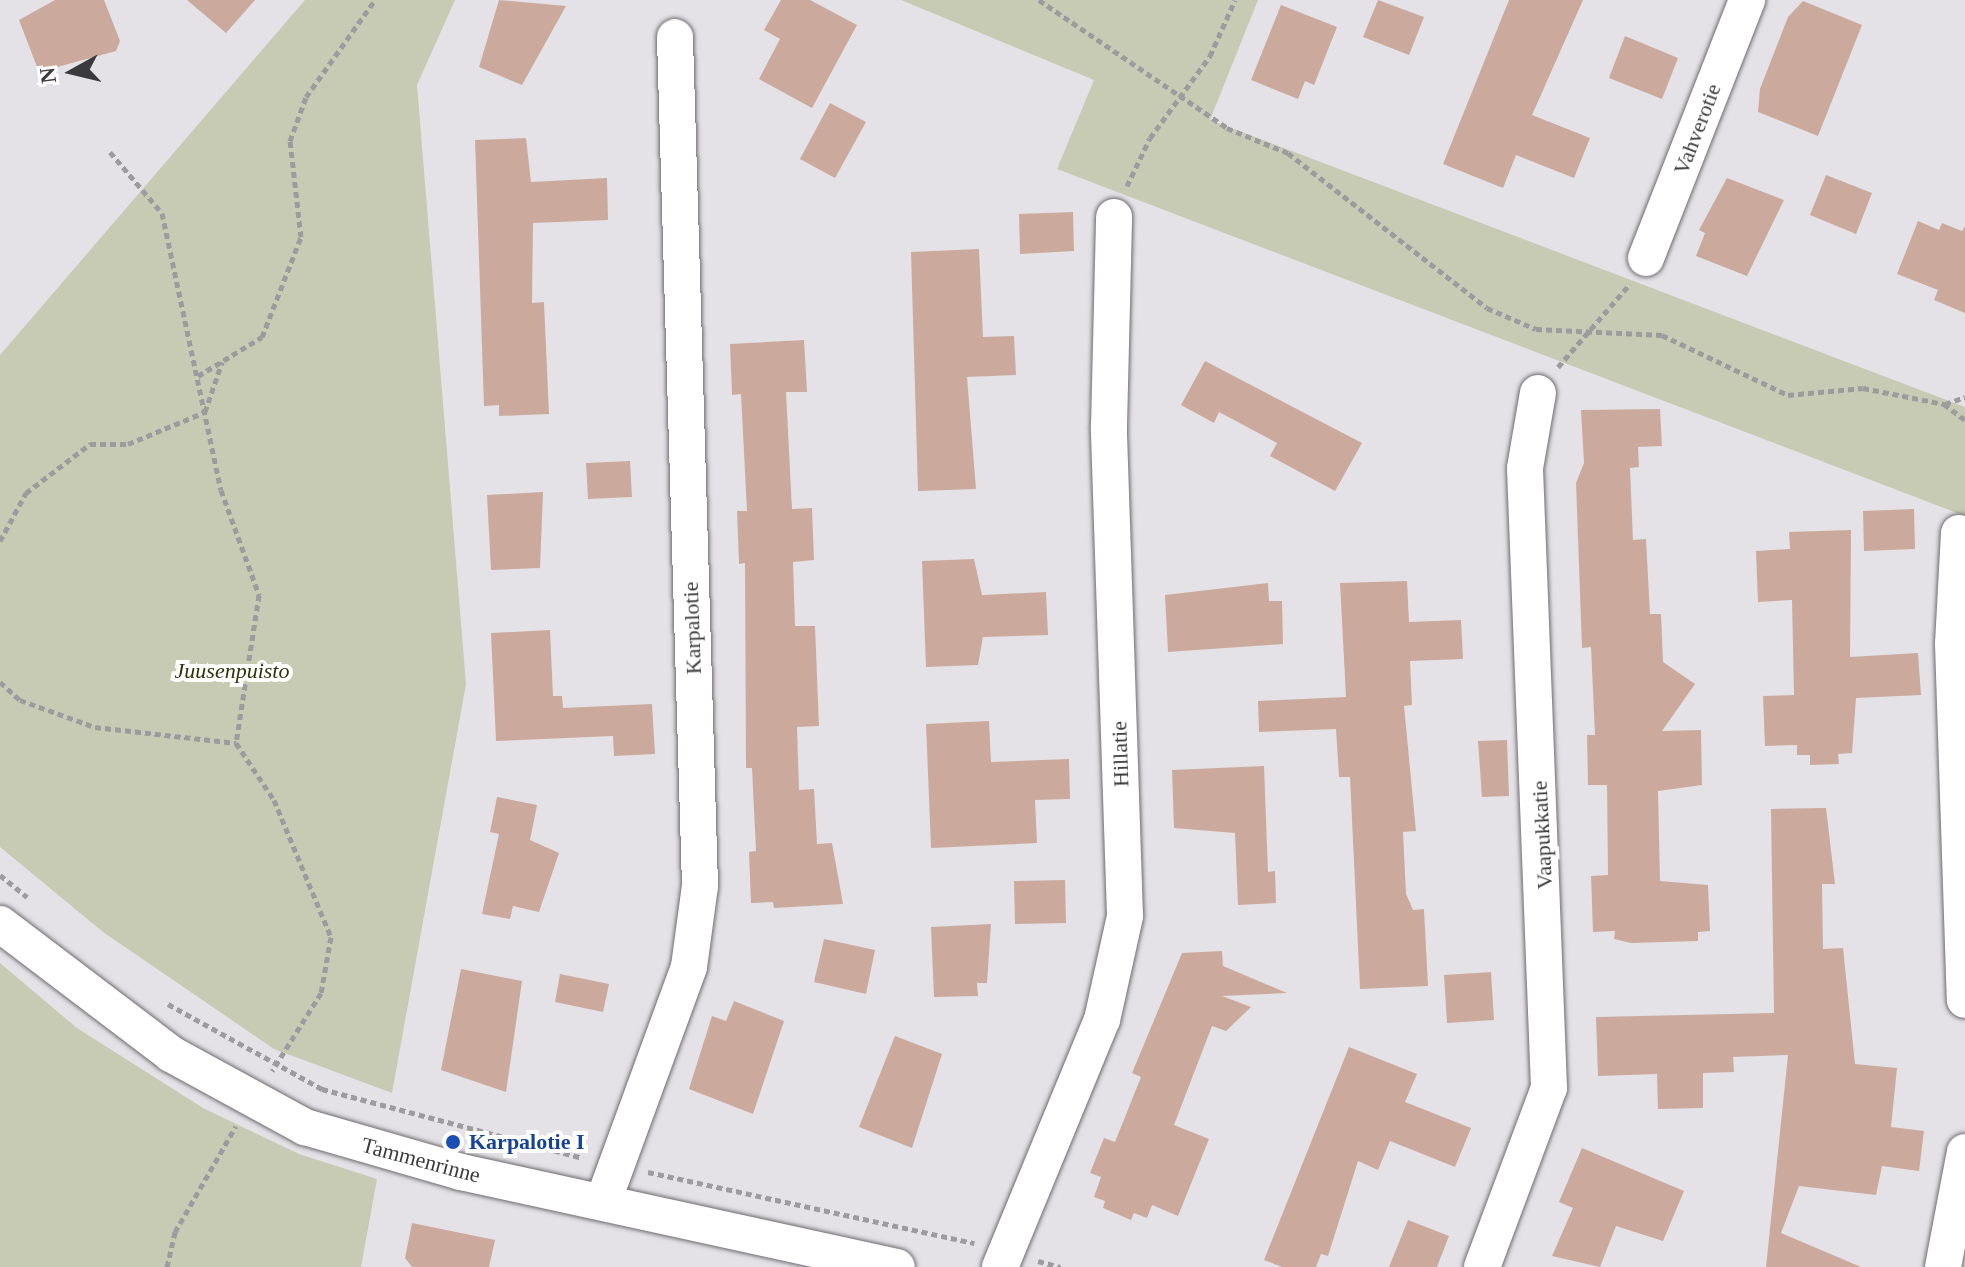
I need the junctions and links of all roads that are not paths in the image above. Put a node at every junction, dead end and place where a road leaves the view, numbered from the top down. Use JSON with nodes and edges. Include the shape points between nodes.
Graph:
{"nodes":[{"id":1,"x":1747,"y":0,"type":"edge"},
{"id":2,"x":675,"y":37,"type":"dead end"},
{"id":3,"x":1114,"y":217,"type":"road end"},
{"id":4,"x":1646,"y":258,"type":"road end"},
{"id":5,"x":1538,"y":393,"type":"road end"},
{"id":6,"x":1959,"y":533,"type":"dead end"},
{"id":7,"x":0,"y":924,"type":"edge"},
{"id":8,"x":1965,"y":1000,"type":"edge"},
{"id":9,"x":1965,"y":1152,"type":"edge"},
{"id":10,"x":603,"y":1202,"type":"junction"},
{"id":11,"x":1003,"y":1259,"type":"edge"},
{"id":12,"x":897,"y":1267,"type":"edge"},
{"id":13,"x":1482,"y":1267,"type":"edge"},
{"id":14,"x":1943,"y":1267,"type":"edge"}],
"edges":[{"from":1,"to":4,"type":"street","name":"Vahverotie"},
{"from":2,"to":10,"type":"street","name":"Karpalotie","via":[[700,886],[689,967],[612,1165]]},
{"from":3,"to":11,"type":"street","name":"Hillatie","via":[[1109,426],[1125,916],[1102,1020]]},
{"from":5,"to":13,"type":"street","name":"Vaapukkatie","via":[[1525,468],[1549,1088]]},
{"from":6,"to":8,"type":"street","via":[[1953,644]]},
{"from":7,"to":10,"type":"street","name":"Tammenrinne","via":[[100,1004],[249,1102],[372,1149]]},
{"from":9,"to":14,"type":"street"},
{"from":10,"to":12,"type":"street","name":"Tammenrinne"}]}
